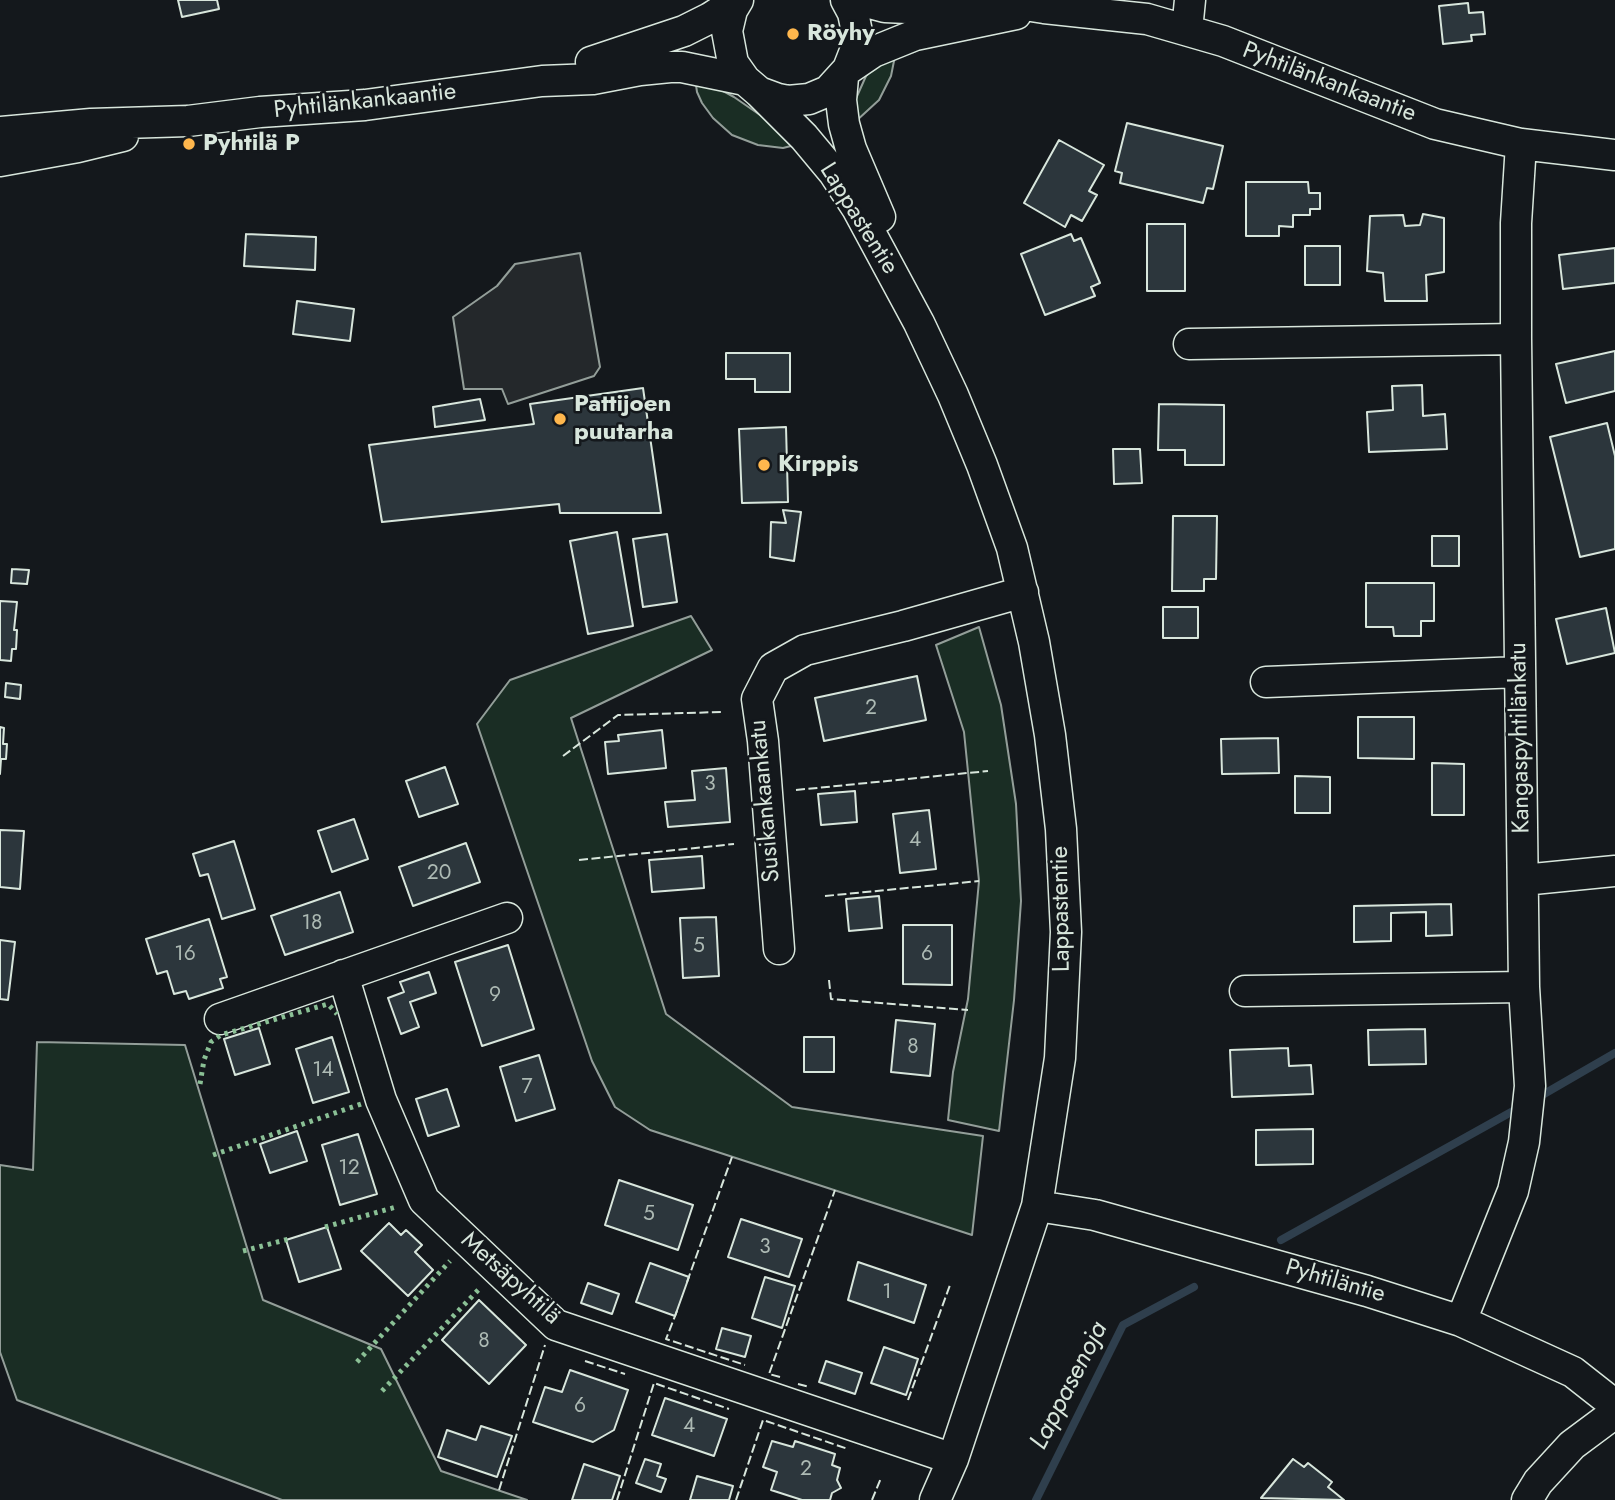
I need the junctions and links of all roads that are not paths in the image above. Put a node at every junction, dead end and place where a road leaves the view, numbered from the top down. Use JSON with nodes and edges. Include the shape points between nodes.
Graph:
{"nodes":[{"id":1,"x":738,"y":0,"type":"edge"},
{"id":2,"x":846,"y":0,"type":"edge"},
{"id":3,"x":859,"y":0,"type":"edge"},
{"id":4,"x":1191,"y":0,"type":"edge"},
{"id":5,"x":1044,"y":8,"type":"junction"},
{"id":6,"x":1149,"y":10,"type":"edge"},
{"id":7,"x":1187,"y":30,"type":"junction"},
{"id":8,"x":845,"y":73,"type":"junction"},
{"id":9,"x":542,"y":82,"type":"junction"},
{"id":10,"x":752,"y":86,"type":"junction"},
{"id":11,"x":188,"y":121,"type":"junction"},
{"id":12,"x":0,"y":132,"type":"edge"},
{"id":13,"x":1521,"y":144,"type":"junction"},
{"id":14,"x":1615,"y":155,"type":"edge"},
{"id":15,"x":0,"y":161,"type":"edge"},
{"id":16,"x":919,"y":323,"type":"junction"},
{"id":17,"x":1517,"y":339,"type":"junction"},
{"id":18,"x":1189,"y":344,"type":"dead end"},
{"id":19,"x":1023,"y":592,"type":"junction"},
{"id":20,"x":1520,"y":672,"type":"junction"},
{"id":21,"x":1266,"y":682,"type":"dead end"},
{"id":22,"x":1615,"y":872,"type":"edge"},
{"id":23,"x":1523,"y":880,"type":"junction"},
{"id":24,"x":507,"y":918,"type":"dead end"},
{"id":25,"x":779,"y":949,"type":"dead end"},
{"id":26,"x":343,"y":975,"type":"junction"},
{"id":27,"x":1524,"y":987,"type":"junction"},
{"id":28,"x":1245,"y":991,"type":"dead end"},
{"id":29,"x":219,"y":1019,"type":"dead end"},
{"id":30,"x":1037,"y":1206,"type":"junction"},
{"id":31,"x":1461,"y":1321,"type":"junction"},
{"id":32,"x":1615,"y":1405,"type":"edge"},
{"id":33,"x":1615,"y":1413,"type":"edge"},
{"id":34,"x":953,"y":1459,"type":"junction"},
{"id":35,"x":935,"y":1500,"type":"edge"},
{"id":36,"x":1527,"y":1500,"type":"edge"}],
"edges":[{"from":1,"to":9,"type":"street","name":"Pyhtilänkankaantie","via":[[684,31]]},
{"from":1,"to":10,"type":"street","via":[[729,20],[727,42],[733,62]]},
{"from":2,"to":8,"type":"street","name":"Lappastentie","via":[[857,32]]},
{"from":3,"to":5,"type":"street","name":"Pyhtilänkankaantie","via":[[907,8],[999,1]]},
{"from":4,"to":7,"type":"street"},
{"from":5,"to":6,"type":"street","name":"Pyhtilänkankaantie","via":[[1106,13]]},
{"from":5,"to":8,"type":"street","name":"Pyhtilänkankaantie","via":[[915,35],[873,52]]},
{"from":6,"to":7,"type":"street","name":"Pyhtilänkankaantie"},
{"from":7,"to":13,"type":"street","name":"Pyhtilänkankaantie","via":[[1435,124]]},
{"from":8,"to":10,"type":"street","name":"Pyhtilänkankaantie","via":[[828,90],[808,99],[778,99]]},
{"from":8,"to":16,"type":"street","name":"Lappastentie","via":[[841,100],[851,149]]},
{"from":9,"to":10,"type":"street","name":"Pyhtilänkankaantie","via":[[682,67]]},
{"from":9,"to":11,"type":"street","name":"Pyhtilänkankaantie"},
{"from":10,"to":16,"type":"street","name":"Lappastentie","via":[[804,136],[834,173]]},
{"from":11,"to":12,"type":"street","name":"Pyhtilänkankaantie"},
{"from":11,"to":15,"type":"street","name":"Pyhtilänkankaantie"},
{"from":13,"to":14,"type":"street","name":"Pyhtilänkankaantie"},
{"from":13,"to":17,"type":"street","name":"Kangaspyhtilänkatu"},
{"from":16,"to":19,"type":"street","name":"Lappastentie","via":[[982,465]]},
{"from":17,"to":18,"type":"street"},
{"from":17,"to":20,"type":"street","name":"Kangaspyhtilänkatu"},
{"from":19,"to":25,"type":"street","name":"Susikankaankatu","via":[[805,650],[773,668],[757,699]]},
{"from":19,"to":30,"type":"street","name":"Lappastentie","via":[[1050,736],[1066,932],[1059,1058]]},
{"from":20,"to":21,"type":"street"},
{"from":20,"to":23,"type":"street","name":"Kangaspyhtilänkatu"},
{"from":22,"to":23,"type":"street"},
{"from":23,"to":27,"type":"street","name":"Kangaspyhtilänkatu"},
{"from":24,"to":26,"type":"street"},
{"from":26,"to":29,"type":"street"},
{"from":26,"to":34,"type":"street","name":"Metsäpyhtilä","via":[[381,1100],[424,1200],[556,1325]]},
{"from":27,"to":28,"type":"street"},
{"from":27,"to":31,"type":"street","name":"Kangaspyhtilänkatu","via":[[1530,1086],[1524,1142],[1513,1191]]},
{"from":30,"to":31,"type":"street","name":"Pyhtiläntie","via":[[1095,1215]]},
{"from":30,"to":34,"type":"street","name":"Lappastentie"},
{"from":31,"to":32,"type":"street","name":"Pyhtiläntie","via":[[1573,1371]]},
{"from":33,"to":36,"type":"street","via":[[1572,1445]]},
{"from":34,"to":35,"type":"street","name":"Lappastentie"}]}
